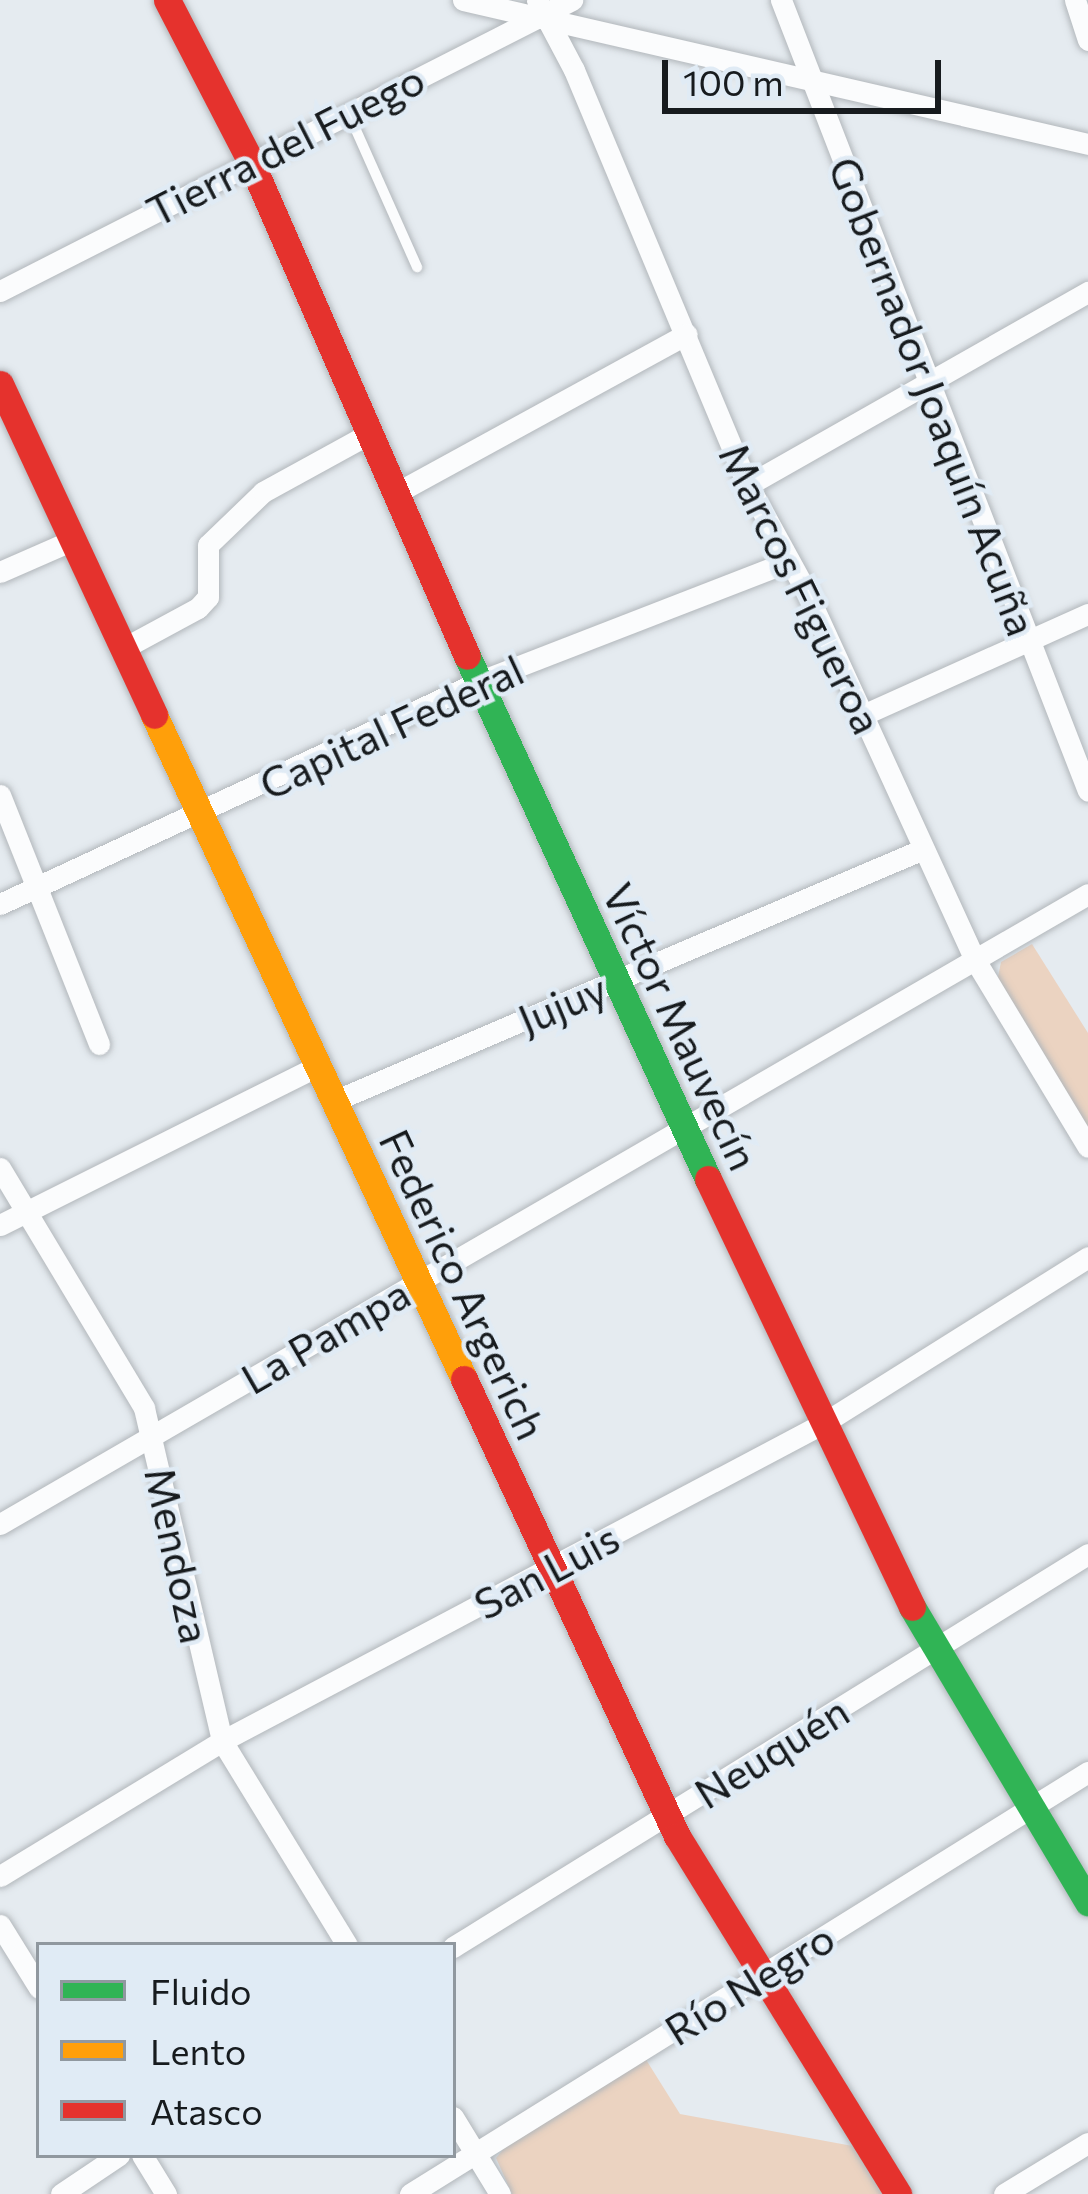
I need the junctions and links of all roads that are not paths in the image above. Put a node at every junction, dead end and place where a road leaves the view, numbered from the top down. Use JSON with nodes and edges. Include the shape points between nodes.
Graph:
{"nodes":[{"id":1,"x":166,"y":0,"type":"edge"},
{"id":2,"x":463,"y":0,"type":"edge"},
{"id":3,"x":572,"y":0,"type":"edge"},
{"id":4,"x":781,"y":0,"type":"edge"},
{"id":5,"x":1076,"y":0,"type":"edge"},
{"id":6,"x":542,"y":6,"type":"edge"},
{"id":7,"x":1088,"y":40,"type":"edge"},
{"id":8,"x":814,"y":85,"type":"junction"},
{"id":9,"x":348,"y":112,"type":"junction"},
{"id":10,"x":1088,"y":144,"type":"edge"},
{"id":11,"x":250,"y":160,"type":"junction"},
{"id":12,"x":417,"y":267,"type":"dead end"},
{"id":13,"x":0,"y":290,"type":"edge"},
{"id":14,"x":1088,"y":292,"type":"edge"},
{"id":15,"x":687,"y":334,"type":"junction"},
{"id":16,"x":926,"y":383,"type":"junction"},
{"id":17,"x":0,"y":384,"type":"edge"},
{"id":18,"x":372,"y":432,"type":"junction"},
{"id":19,"x":748,"y":485,"type":"junction"},
{"id":20,"x":398,"y":492,"type":"junction"},
{"id":21,"x":73,"y":540,"type":"junction"},
{"id":22,"x":788,"y":562,"type":"junction"},
{"id":23,"x":0,"y":572,"type":"edge"},
{"id":24,"x":1088,"y":614,"type":"edge"},
{"id":25,"x":1031,"y":646,"type":"junction"},
{"id":26,"x":124,"y":647,"type":"junction"},
{"id":27,"x":478,"y":682,"type":"junction"},
{"id":28,"x":865,"y":714,"type":"junction"},
{"id":29,"x":1088,"y":791,"type":"edge"},
{"id":30,"x":0,"y":795,"type":"edge"},
{"id":31,"x":201,"y":814,"type":"junction"},
{"id":32,"x":923,"y":849,"type":"junction"},
{"id":33,"x":37,"y":886,"type":"junction"},
{"id":34,"x":1088,"y":894,"type":"edge"},
{"id":35,"x":0,"y":904,"type":"edge"},
{"id":36,"x":975,"y":960,"type":"junction"},
{"id":37,"x":614,"y":981,"type":"junction"},
{"id":38,"x":99,"y":1044,"type":"dead end"},
{"id":39,"x":317,"y":1066,"type":"junction"},
{"id":40,"x":334,"y":1101,"type":"junction"},
{"id":41,"x":681,"y":1127,"type":"junction"},
{"id":42,"x":1088,"y":1148,"type":"edge"},
{"id":43,"x":0,"y":1168,"type":"edge"},
{"id":44,"x":25,"y":1210,"type":"junction"},
{"id":45,"x":0,"y":1225,"type":"edge"},
{"id":46,"x":1088,"y":1256,"type":"edge"},
{"id":47,"x":417,"y":1281,"type":"junction"},
{"id":48,"x":822,"y":1424,"type":"junction"},
{"id":49,"x":154,"y":1436,"type":"junction"},
{"id":50,"x":0,"y":1524,"type":"edge"},
{"id":51,"x":1088,"y":1554,"type":"edge"},
{"id":52,"x":549,"y":1568,"type":"junction"},
{"id":53,"x":933,"y":1649,"type":"junction"},
{"id":54,"x":223,"y":1741,"type":"junction"},
{"id":55,"x":1088,"y":1772,"type":"edge"},
{"id":56,"x":1030,"y":1809,"type":"junction"},
{"id":57,"x":667,"y":1816,"type":"junction"},
{"id":58,"x":0,"y":1876,"type":"edge"},
{"id":59,"x":1088,"y":1902,"type":"edge"},
{"id":60,"x":0,"y":1925,"type":"edge"},
{"id":61,"x":345,"y":1942,"type":"edge"},
{"id":62,"x":456,"y":1945,"type":"edge"},
{"id":63,"x":764,"y":1974,"type":"junction"},
{"id":64,"x":36,"y":1983,"type":"edge"},
{"id":65,"x":456,"y":2122,"type":"edge"},
{"id":66,"x":1088,"y":2143,"type":"edge"},
{"id":67,"x":476,"y":2153,"type":"junction"},
{"id":68,"x":115,"y":2158,"type":"edge"},
{"id":69,"x":144,"y":2158,"type":"edge"},
{"id":70,"x":62,"y":2194,"type":"edge"},
{"id":71,"x":166,"y":2194,"type":"edge"},
{"id":72,"x":410,"y":2194,"type":"edge"},
{"id":73,"x":500,"y":2194,"type":"edge"},
{"id":74,"x":898,"y":2194,"type":"edge"},
{"id":75,"x":1004,"y":2194,"type":"edge"}],
"edges":[{"from":1,"to":11,"type":"street","name":"Víctor Mauvecín"},
{"from":2,"to":6,"type":"street"},
{"from":3,"to":6,"type":"street","name":"Tierra del Fuego"},
{"from":4,"to":8,"type":"street","name":"Gobernador Joaquín Acuña"},
{"from":5,"to":7,"type":"street"},
{"from":6,"to":8,"type":"street"},
{"from":6,"to":9,"type":"street","name":"Tierra del Fuego"},
{"from":6,"to":15,"type":"street","name":"Marcos Figueroa"},
{"from":8,"to":10,"type":"street"},
{"from":8,"to":16,"type":"street","name":"Gobernador Joaquín Acuña"},
{"from":9,"to":11,"type":"street","name":"Tierra del Fuego"},
{"from":9,"to":12,"type":"lane"},
{"from":11,"to":13,"type":"street","name":"Tierra del Fuego"},
{"from":11,"to":18,"type":"street","name":"Víctor Mauvecín"},
{"from":14,"to":16,"type":"street"},
{"from":15,"to":19,"type":"street","name":"Marcos Figueroa"},
{"from":15,"to":20,"type":"street"},
{"from":16,"to":19,"type":"street"},
{"from":16,"to":25,"type":"street","name":"Gobernador Joaquín Acuña"},
{"from":17,"to":21,"type":"street","name":"Federico Argerich"},
{"from":18,"to":20,"type":"street","name":"Víctor Mauvecín"},
{"from":18,"to":26,"type":"street","via":[[263,491],[208,545],[208,597]]},
{"from":19,"to":22,"type":"street","name":"Marcos Figueroa"},
{"from":20,"to":27,"type":"street","name":"Víctor Mauvecín"},
{"from":21,"to":23,"type":"street"},
{"from":21,"to":26,"type":"street","name":"Federico Argerich"},
{"from":22,"to":27,"type":"street","name":"Capital Federal"},
{"from":22,"to":28,"type":"street","name":"Marcos Figueroa"},
{"from":24,"to":25,"type":"street"},
{"from":25,"to":28,"type":"street"},
{"from":25,"to":29,"type":"street","name":"Gobernador Joaquín Acuña"},
{"from":26,"to":31,"type":"street","name":"Federico Argerich"},
{"from":27,"to":31,"type":"street","name":"Capital Federal"},
{"from":27,"to":37,"type":"street","name":"Víctor Mauvecín"},
{"from":28,"to":32,"type":"street","name":"Marcos Figueroa"},
{"from":30,"to":33,"type":"street"},
{"from":31,"to":33,"type":"street","name":"Capital Federal"},
{"from":31,"to":39,"type":"street","name":"Federico Argerich"},
{"from":32,"to":36,"type":"street","name":"Marcos Figueroa"},
{"from":32,"to":37,"type":"street","name":"Jujuy"},
{"from":33,"to":35,"type":"street","name":"Capital Federal"},
{"from":33,"to":38,"type":"street"},
{"from":34,"to":36,"type":"street","name":"La Pampa"},
{"from":36,"to":41,"type":"street","name":"La Pampa"},
{"from":36,"to":42,"type":"street","name":"Marcos Figueroa"},
{"from":37,"to":40,"type":"street","name":"Jujuy"},
{"from":37,"to":41,"type":"street","name":"Víctor Mauvecín"},
{"from":39,"to":40,"type":"street","name":"Federico Argerich"},
{"from":39,"to":44,"type":"street"},
{"from":40,"to":47,"type":"street","name":"Federico Argerich"},
{"from":41,"to":47,"type":"street","name":"La Pampa"},
{"from":41,"to":48,"type":"street","name":"Víctor Mauvecín"},
{"from":43,"to":44,"type":"street","name":"Mendoza"},
{"from":44,"to":45,"type":"street"},
{"from":44,"to":49,"type":"street","name":"Mendoza"},
{"from":46,"to":48,"type":"street","name":"San Luis"},
{"from":47,"to":49,"type":"street","name":"La Pampa"},
{"from":47,"to":52,"type":"street","name":"Federico Argerich"},
{"from":48,"to":52,"type":"street","name":"San Luis"},
{"from":48,"to":53,"type":"street","name":"Víctor Mauvecín"},
{"from":49,"to":50,"type":"street","name":"La Pampa"},
{"from":49,"to":54,"type":"street","name":"Mendoza"},
{"from":51,"to":53,"type":"street","name":"Neuquén"},
{"from":52,"to":54,"type":"street","name":"San Luis"},
{"from":52,"to":57,"type":"street","name":"Federico Argerich"},
{"from":53,"to":56,"type":"street","name":"Víctor Mauvecín"},
{"from":53,"to":57,"type":"street","name":"Neuquén"},
{"from":54,"to":58,"type":"street","name":"San Luis"},
{"from":54,"to":61,"type":"street","name":"Mendoza"},
{"from":55,"to":56,"type":"street","name":"Río Negro"},
{"from":56,"to":59,"type":"street","name":"Víctor Mauvecín"},
{"from":56,"to":63,"type":"street","name":"Río Negro"},
{"from":57,"to":62,"type":"street","name":"Neuquén"},
{"from":57,"to":63,"type":"street","name":"Federico Argerich"},
{"from":60,"to":64,"type":"street"},
{"from":63,"to":67,"type":"street","name":"Río Negro"},
{"from":63,"to":74,"type":"street","name":"Federico Argerich"},
{"from":65,"to":67,"type":"street"},
{"from":66,"to":75,"type":"street"},
{"from":67,"to":72,"type":"street","name":"Río Negro"},
{"from":67,"to":73,"type":"street"},
{"from":68,"to":70,"type":"street"},
{"from":69,"to":71,"type":"street"}]}
